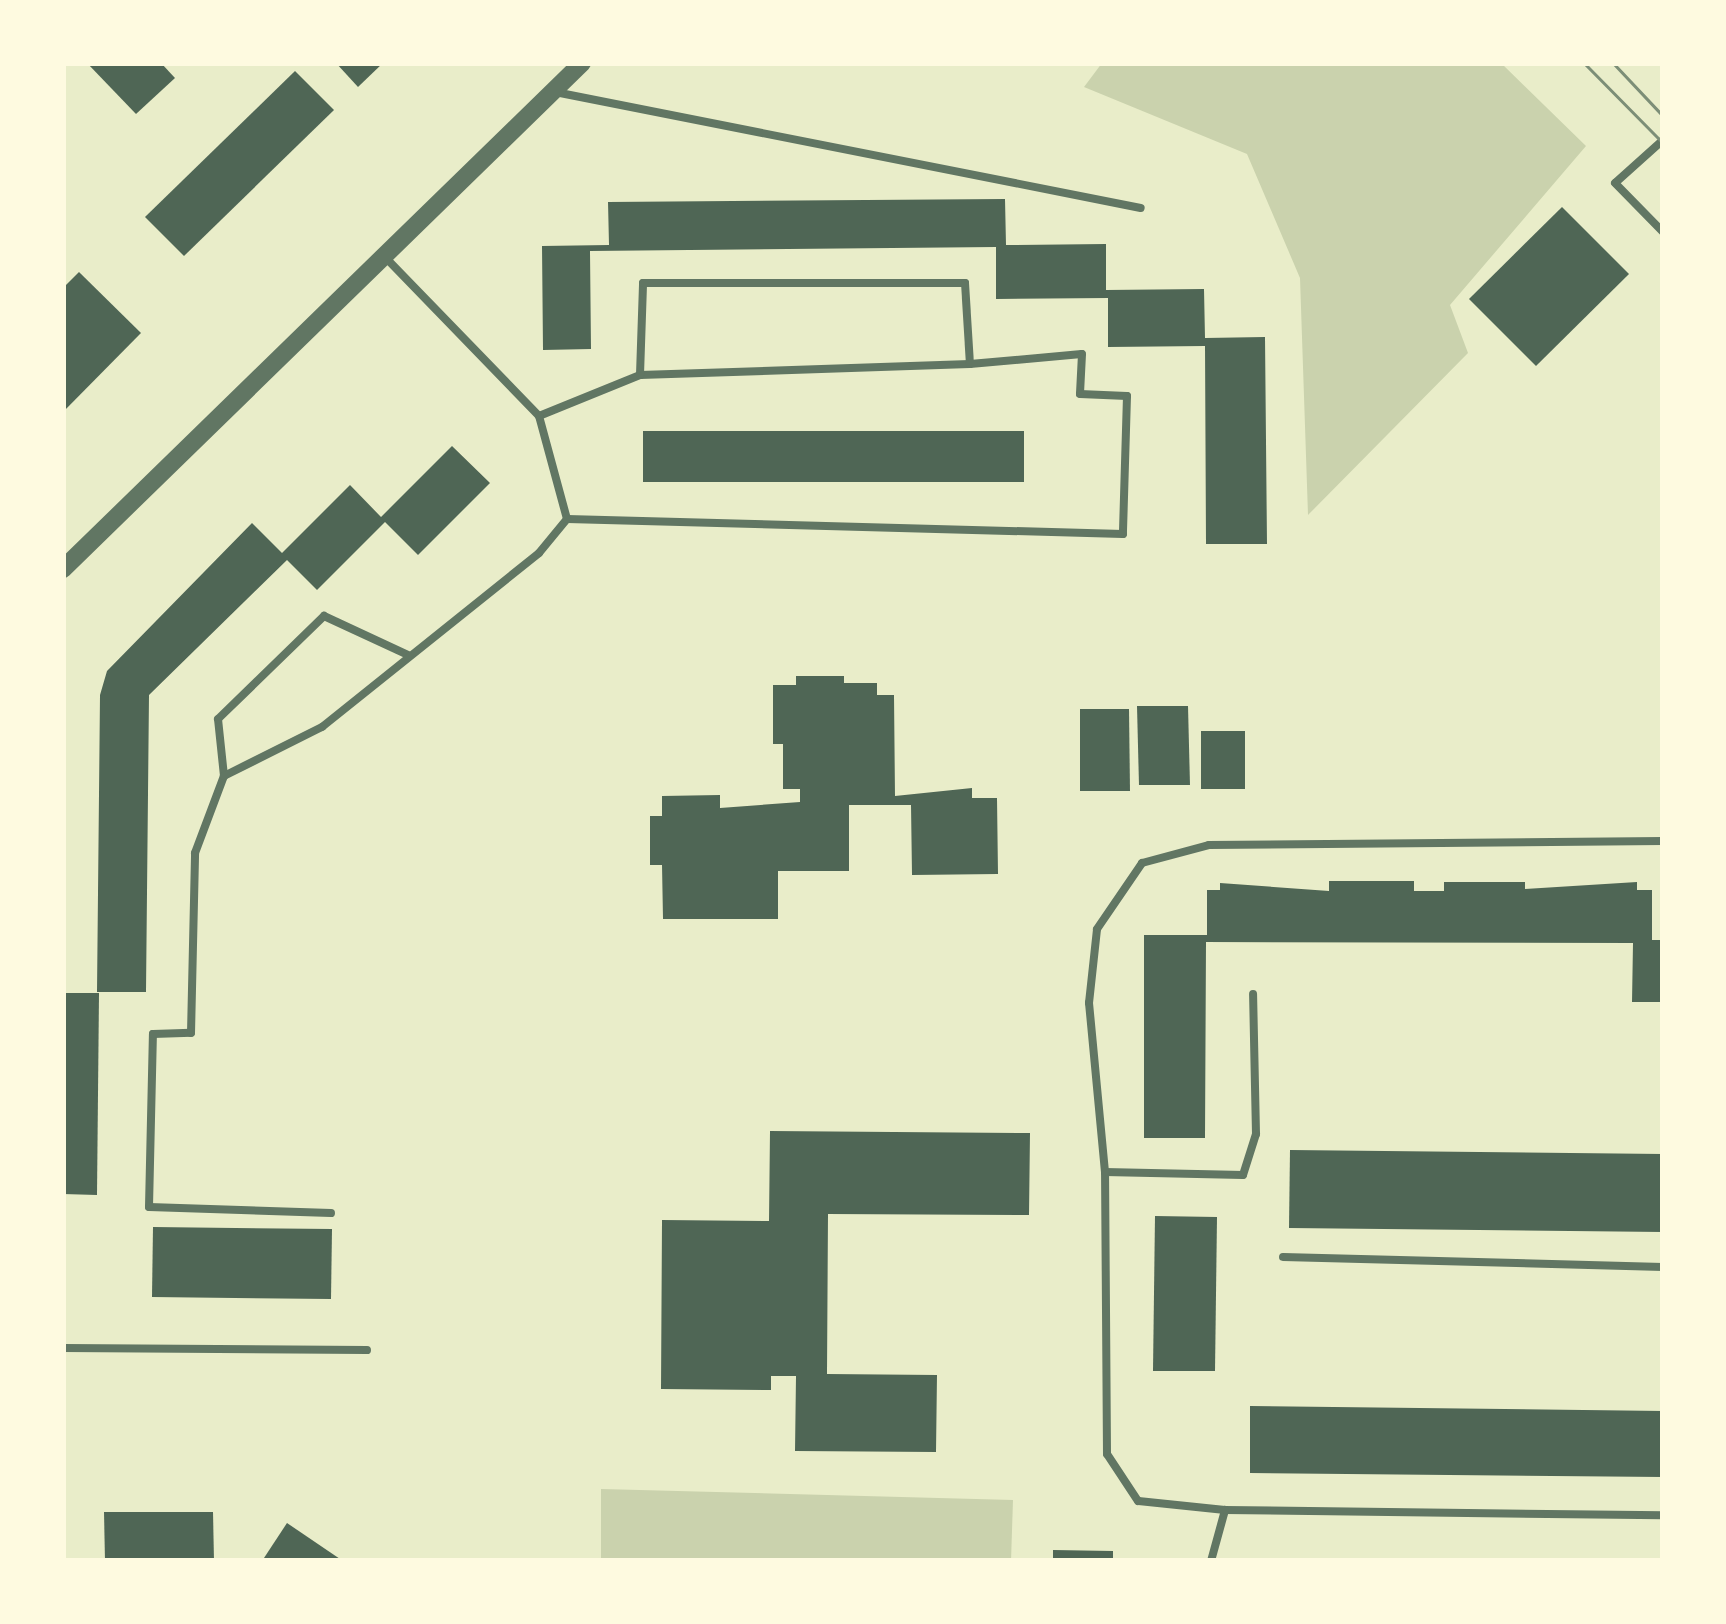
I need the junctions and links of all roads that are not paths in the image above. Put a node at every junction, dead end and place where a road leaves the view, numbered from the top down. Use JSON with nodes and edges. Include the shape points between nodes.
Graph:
{"nodes":[{"id":1,"x":582,"y":63,"type":"edge"},
{"id":2,"x":554,"y":92,"type":"junction"},
{"id":3,"x":1663,"y":140,"type":"edge"},
{"id":4,"x":1141,"y":208,"type":"dead end"},
{"id":5,"x":1663,"y":232,"type":"edge"},
{"id":6,"x":384,"y":256,"type":"junction"},
{"id":7,"x":970,"y":364,"type":"junction"},
{"id":8,"x":640,"y":375,"type":"junction"},
{"id":9,"x":539,"y":416,"type":"junction"},
{"id":10,"x":567,"y":519,"type":"junction"},
{"id":11,"x":64,"y":566,"type":"edge"},
{"id":12,"x":408,"y":655,"type":"junction"},
{"id":13,"x":224,"y":776,"type":"junction"},
{"id":14,"x":1663,"y":842,"type":"edge"},
{"id":15,"x":1253,"y":994,"type":"dead end"},
{"id":16,"x":1105,"y":1172,"type":"junction"},
{"id":17,"x":331,"y":1213,"type":"dead end"},
{"id":18,"x":1283,"y":1257,"type":"dead end"},
{"id":19,"x":1663,"y":1267,"type":"edge"},
{"id":20,"x":63,"y":1348,"type":"edge"},
{"id":21,"x":367,"y":1350,"type":"dead end"},
{"id":22,"x":1225,"y":1510,"type":"junction"},
{"id":23,"x":1663,"y":1514,"type":"edge"},
{"id":24,"x":1211,"y":1561,"type":"edge"}],
"edges":[{"from":1,"to":2,"type":"street"},
{"from":2,"to":4,"type":"lane"},
{"from":2,"to":6,"type":"street"},
{"from":3,"to":5,"type":"lane","via":[[1615,184]]},
{"from":6,"to":9,"type":"lane"},
{"from":6,"to":11,"type":"street"},
{"from":7,"to":8,"type":"lane"},
{"from":7,"to":8,"type":"lane","via":[[965,283],[643,283]]},
{"from":7,"to":10,"type":"lane","via":[[1082,354],[1080,394],[1127,396],[1123,534]]},
{"from":8,"to":9,"type":"lane"},
{"from":9,"to":10,"type":"lane"},
{"from":10,"to":12,"type":"lane","via":[[539,553]]},
{"from":12,"to":13,"type":"lane","via":[[322,727]]},
{"from":12,"to":13,"type":"lane","via":[[324,616],[218,719]]},
{"from":13,"to":17,"type":"lane","via":[[195,853],[191,1033],[153,1034],[148,1207]]},
{"from":14,"to":16,"type":"lane","via":[[1210,845],[1142,863],[1097,929],[1089,1003]]},
{"from":15,"to":16,"type":"lane","via":[[1256,1134],[1243,1175]]},
{"from":16,"to":22,"type":"lane","via":[[1108,1454],[1138,1501]]},
{"from":18,"to":19,"type":"lane"},
{"from":20,"to":21,"type":"lane"},
{"from":22,"to":23,"type":"lane"},
{"from":22,"to":24,"type":"lane"}]}
